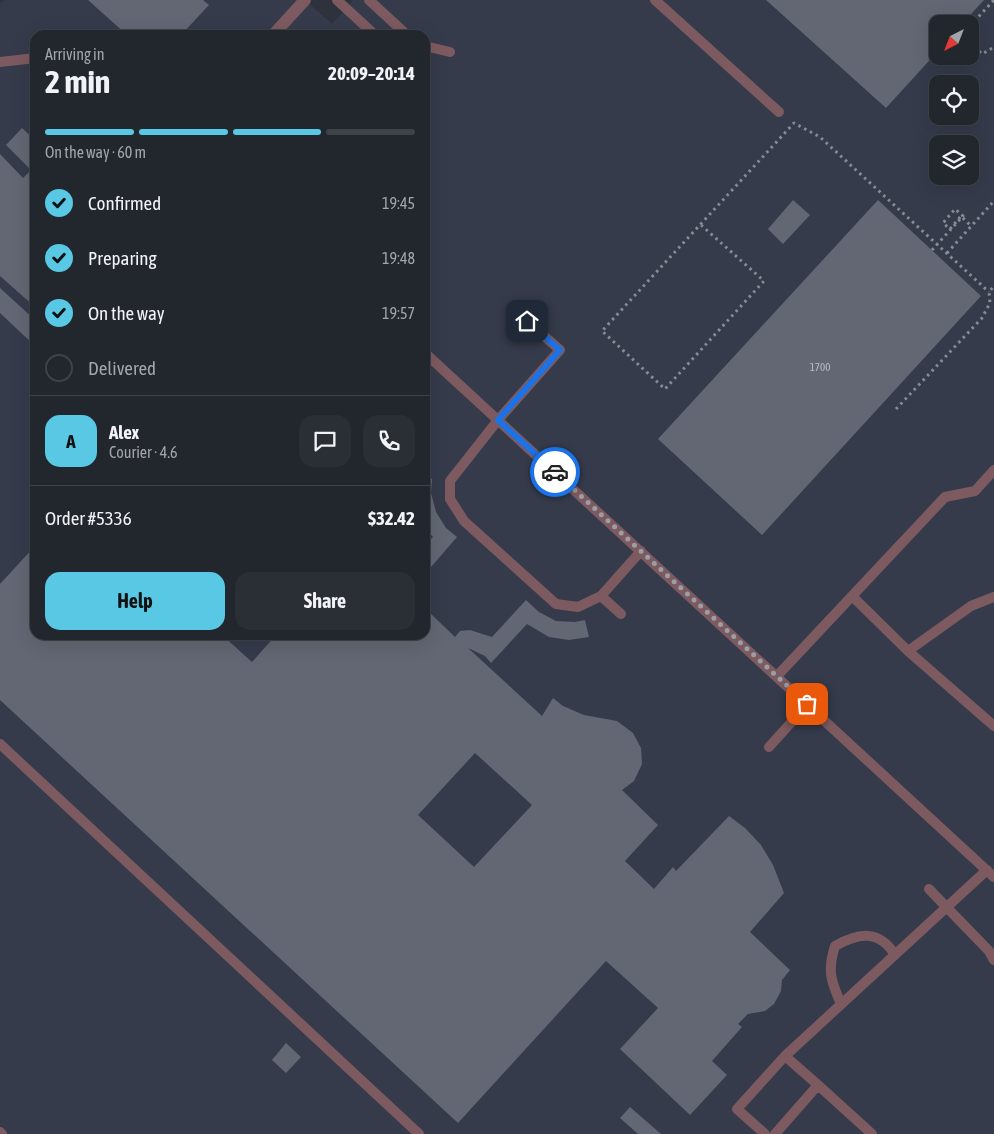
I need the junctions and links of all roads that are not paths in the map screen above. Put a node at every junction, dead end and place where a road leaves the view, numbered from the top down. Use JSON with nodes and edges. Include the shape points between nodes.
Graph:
{"nodes":[{"id":1,"x":305,"y":0,"type":"edge"},
{"id":2,"x":337,"y":0,"type":"edge"},
{"id":3,"x":369,"y":0,"type":"edge"},
{"id":4,"x":655,"y":0,"type":"edge"},
{"id":5,"x":278,"y":30,"type":"edge"},
{"id":6,"x":370,"y":30,"type":"edge"},
{"id":7,"x":402,"y":30,"type":"edge"},
{"id":8,"x":430,"y":47,"type":"edge"},
{"id":9,"x":450,"y":52,"type":"dead end"},
{"id":10,"x":30,"y":59,"type":"edge"},
{"id":11,"x":0,"y":62,"type":"edge"},
{"id":12,"x":780,"y":112,"type":"dead end"},
{"id":13,"x":527,"y":321,"type":"dead end"},
{"id":14,"x":430,"y":358,"type":"edge"},
{"id":15,"x":498,"y":420,"type":"junction"},
{"id":16,"x":994,"y":470,"type":"edge"},
{"id":17,"x":641,"y":551,"type":"junction"},
{"id":18,"x":601,"y":596,"type":"junction"},
{"id":19,"x":852,"y":596,"type":"junction"},
{"id":20,"x":994,"y":597,"type":"edge"},
{"id":21,"x":621,"y":614,"type":"dead end"},
{"id":22,"x":908,"y":651,"type":"junction"},
{"id":23,"x":777,"y":676,"type":"junction"},
{"id":24,"x":807,"y":704,"type":"junction"},
{"id":25,"x":994,"y":726,"type":"edge"},
{"id":26,"x":0,"y":744,"type":"edge"},
{"id":27,"x":769,"y":747,"type":"dead end"},
{"id":28,"x":991,"y":874,"type":"edge"},
{"id":29,"x":929,"y":889,"type":"dead end"},
{"id":30,"x":947,"y":907,"type":"junction"},
{"id":31,"x":895,"y":955,"type":"junction"},
{"id":32,"x":994,"y":960,"type":"edge"},
{"id":33,"x":841,"y":1004,"type":"junction"},
{"id":34,"x":785,"y":1056,"type":"junction"},
{"id":35,"x":818,"y":1085,"type":"junction"},
{"id":36,"x":419,"y":1134,"type":"edge"},
{"id":37,"x":765,"y":1134,"type":"edge"},
{"id":38,"x":775,"y":1134,"type":"edge"},
{"id":39,"x":872,"y":1134,"type":"edge"}],
"edges":[{"from":1,"to":5,"type":"street"},
{"from":2,"to":6,"type":"lane"},
{"from":3,"to":7,"type":"lane"},
{"from":4,"to":12,"type":"lane"},
{"from":8,"to":9,"type":"lane"},
{"from":10,"to":11,"type":"lane"},
{"from":13,"to":15,"type":"lane","via":[[560,350]]},
{"from":14,"to":15,"type":"lane"},
{"from":15,"to":17,"type":"lane"},
{"from":15,"to":18,"type":"lane","via":[[450,481],[450,499],[464,521],[556,604],[578,607]]},
{"from":16,"to":19,"type":"lane","via":[[974,491],[946,496]]},
{"from":17,"to":18,"type":"lane"},
{"from":17,"to":23,"type":"lane"},
{"from":18,"to":21,"type":"lane"},
{"from":19,"to":22,"type":"lane"},
{"from":19,"to":23,"type":"lane"},
{"from":20,"to":22,"type":"lane","via":[[970,606]]},
{"from":22,"to":25,"type":"lane"},
{"from":23,"to":24,"type":"lane"},
{"from":24,"to":27,"type":"lane"},
{"from":24,"to":28,"type":"lane"},
{"from":26,"to":36,"type":"lane"},
{"from":28,"to":30,"type":"lane"},
{"from":29,"to":30,"type":"lane"},
{"from":30,"to":31,"type":"lane"},
{"from":30,"to":32,"type":"lane"},
{"from":31,"to":33,"type":"lane"},
{"from":31,"to":33,"type":"lane","via":[[888,944],[868,935],[852,936],[835,946],[829,963]]},
{"from":33,"to":34,"type":"lane"},
{"from":34,"to":35,"type":"lane"},
{"from":34,"to":37,"type":"lane","via":[[737,1109]]},
{"from":35,"to":38,"type":"lane"},
{"from":35,"to":39,"type":"lane"}]}
